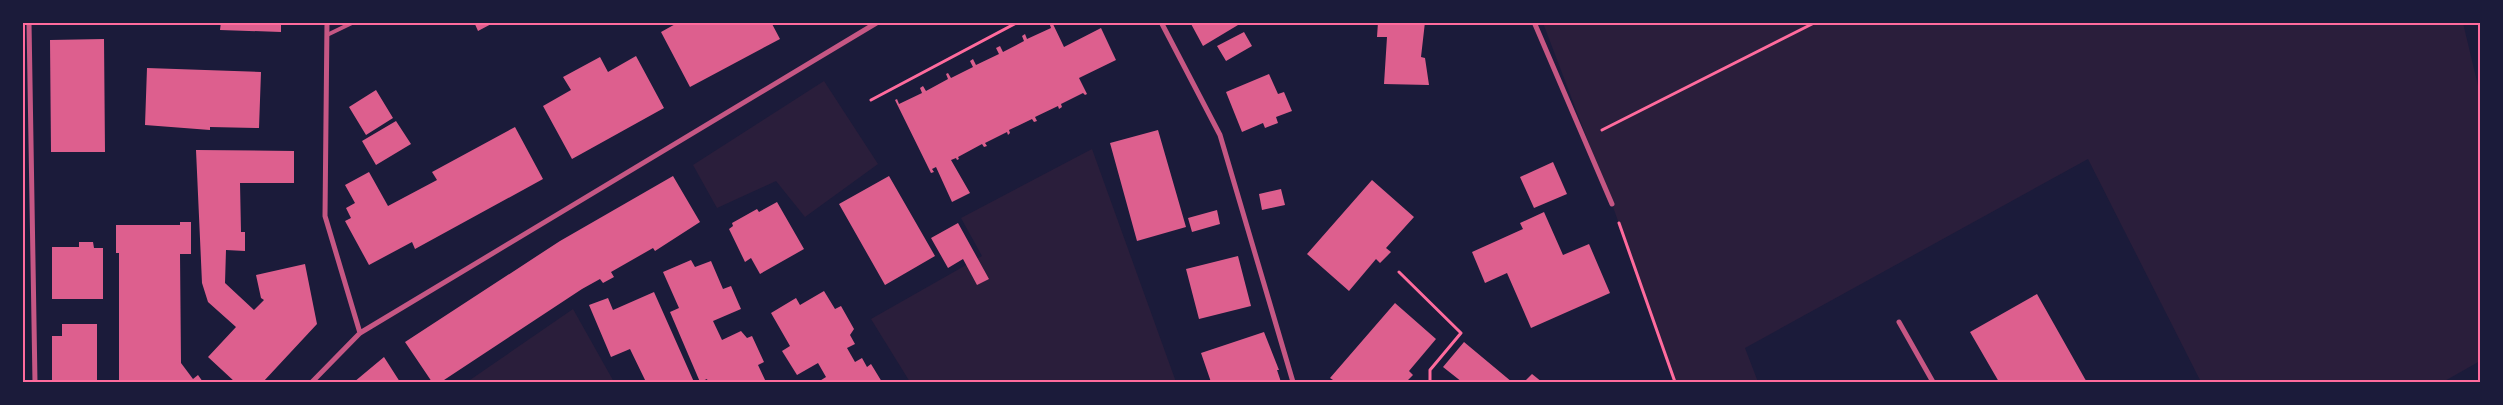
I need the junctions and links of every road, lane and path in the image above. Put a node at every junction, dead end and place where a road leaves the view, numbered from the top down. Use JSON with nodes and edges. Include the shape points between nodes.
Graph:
{"nodes":[{"id":1,"x":29,"y":22,"type":"edge"},
{"id":2,"x":327,"y":22,"type":"edge"},
{"id":3,"x":354,"y":22,"type":"edge"},
{"id":4,"x":878,"y":22,"type":"edge"},
{"id":5,"x":1018,"y":22,"type":"edge"},
{"id":6,"x":1161,"y":22,"type":"edge"},
{"id":7,"x":1534,"y":22,"type":"edge"},
{"id":8,"x":1816,"y":22,"type":"edge"},
{"id":9,"x":327,"y":36,"type":"junction"},
{"id":10,"x":871,"y":100,"type":"dead end"},
{"id":11,"x":1585,"y":138,"type":"junction"},
{"id":12,"x":1612,"y":204,"type":"joint"},
{"id":13,"x":1399,"y":272,"type":"dead end"},
{"id":14,"x":1899,"y":322,"type":"dead end"},
{"id":15,"x":360,"y":333,"type":"junction"},
{"id":16,"x":35,"y":382,"type":"edge"},
{"id":17,"x":312,"y":382,"type":"edge"},
{"id":18,"x":1292,"y":382,"type":"edge"},
{"id":19,"x":1430,"y":382,"type":"edge"},
{"id":20,"x":1675,"y":382,"type":"edge"},
{"id":21,"x":1933,"y":382,"type":"edge"}],
"edges":[{"from":1,"to":16,"type":"street"},
{"from":2,"to":9,"type":"street"},
{"from":3,"to":9,"type":"lane"},
{"from":4,"to":15,"type":"street"},
{"from":5,"to":10,"type":"path"},
{"from":6,"to":18,"type":"street","via":[[1220,135]]},
{"from":7,"to":11,"type":"street"},
{"from":8,"to":11,"type":"path"},
{"from":9,"to":15,"type":"street","via":[[325,216]]},
{"from":11,"to":12,"type":"street"},
{"from":12,"to":20,"type":"path"},
{"from":13,"to":19,"type":"path","via":[[1461,333],[1430,370]]},
{"from":14,"to":21,"type":"street"},
{"from":15,"to":17,"type":"street"}]}
